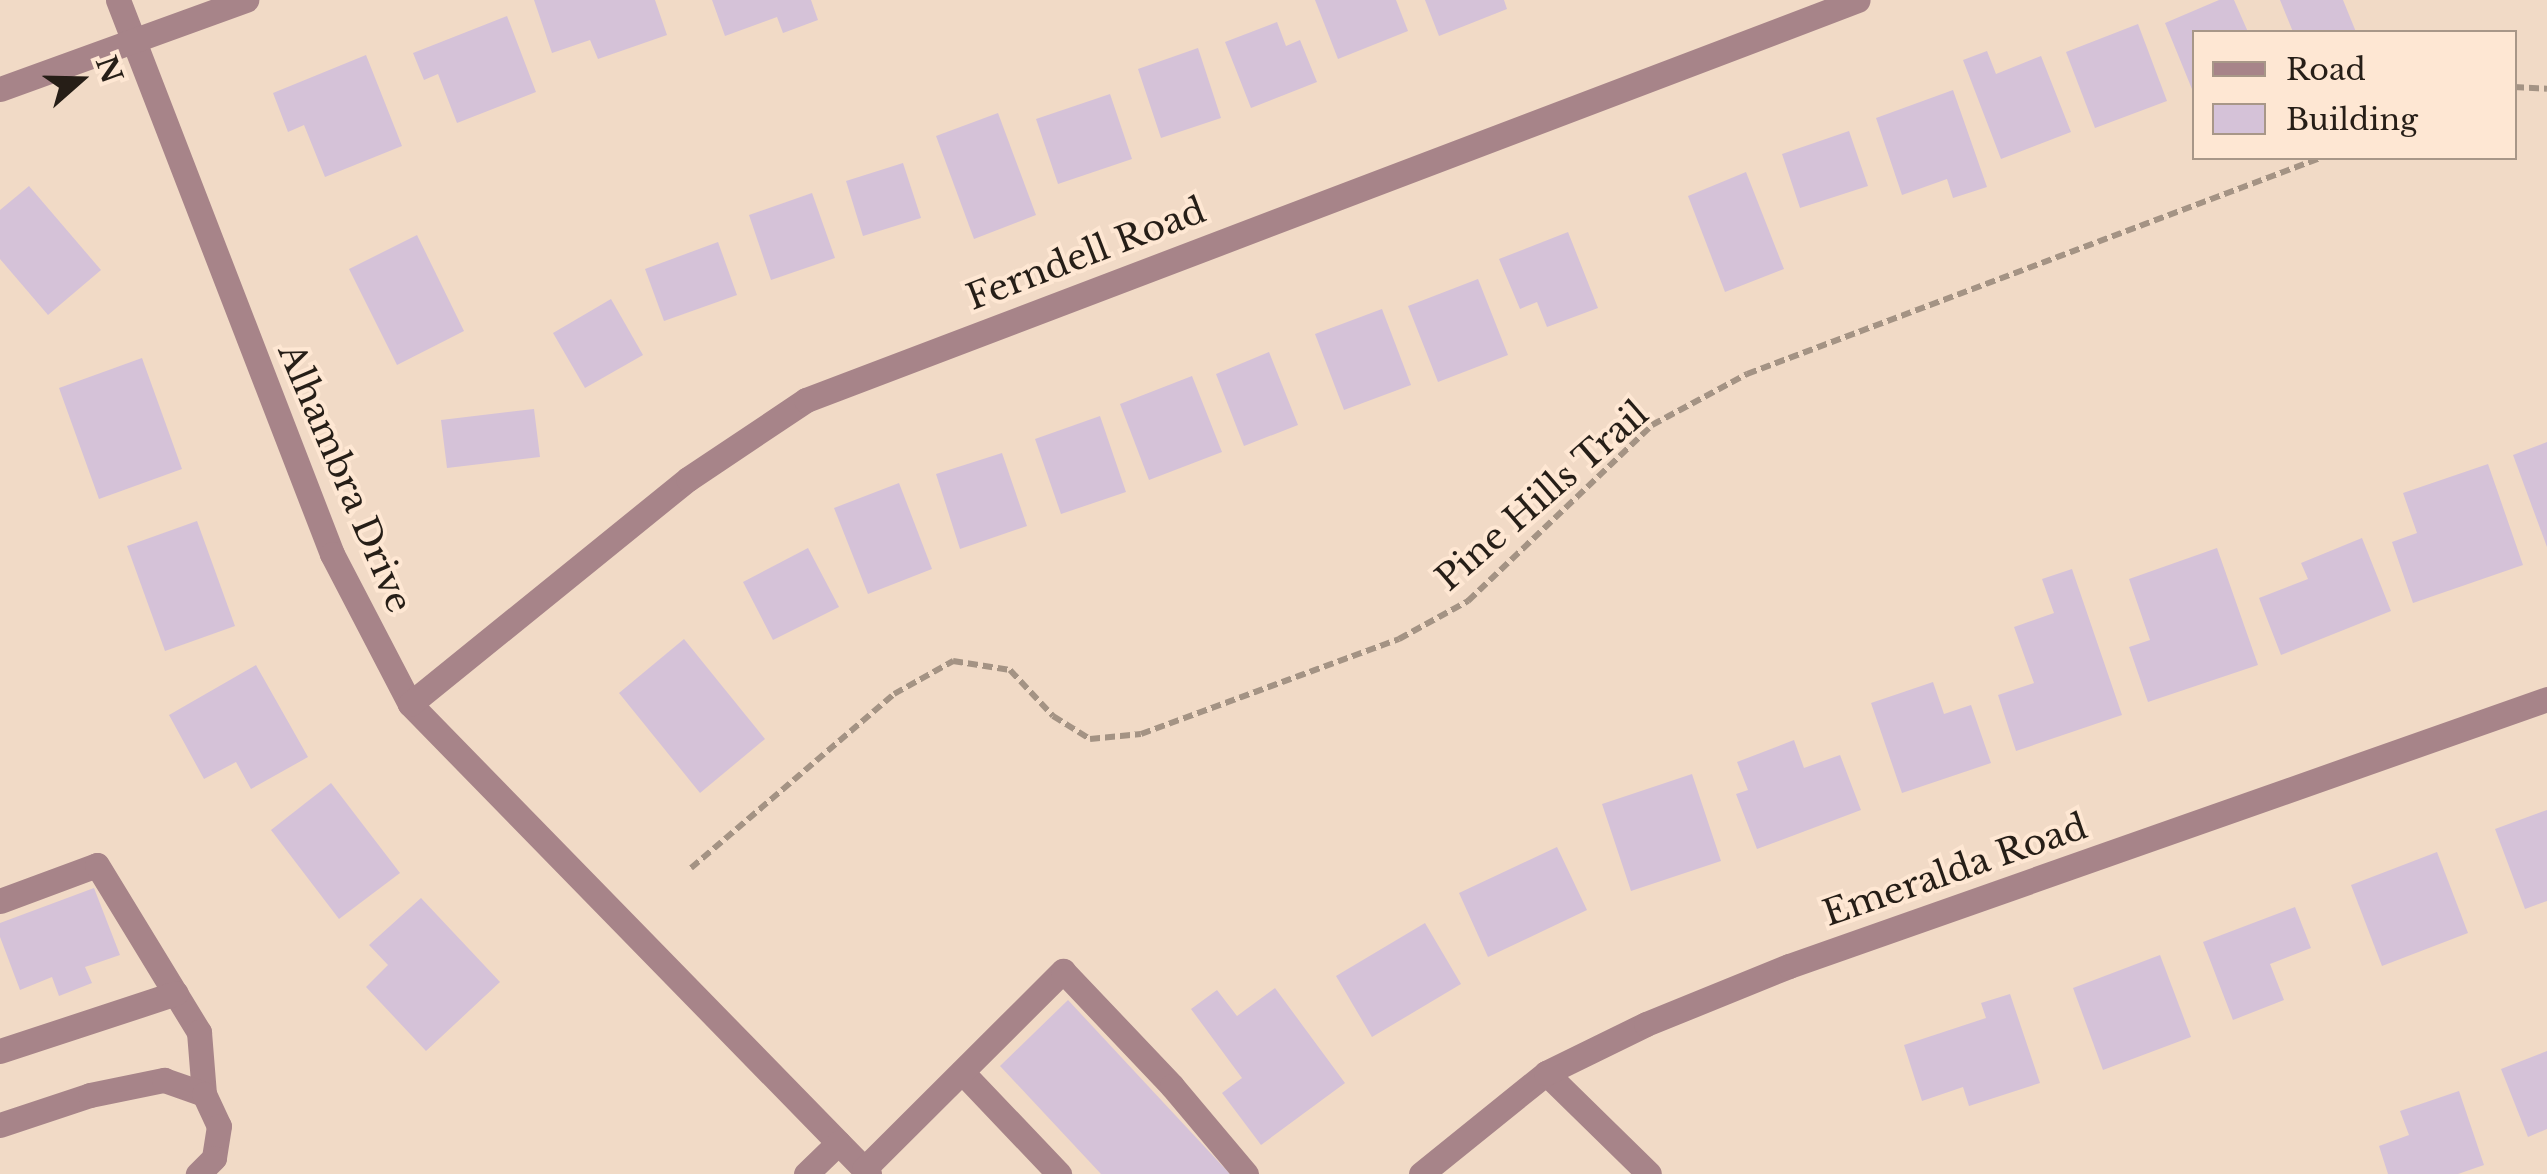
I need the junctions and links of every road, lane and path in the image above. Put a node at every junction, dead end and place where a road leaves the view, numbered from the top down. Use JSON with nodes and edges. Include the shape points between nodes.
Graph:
{"nodes":[{"id":1,"x":118,"y":0,"type":"edge"},
{"id":2,"x":246,"y":0,"type":"edge"},
{"id":3,"x":1858,"y":0,"type":"edge"},
{"id":4,"x":134,"y":42,"type":"junction"},
{"id":5,"x":2517,"y":87,"type":"edge"},
{"id":6,"x":0,"y":89,"type":"edge"},
{"id":7,"x":2547,"y":89,"type":"edge"},
{"id":8,"x":2315,"y":160,"type":"edge"},
{"id":9,"x":2547,"y":699,"type":"edge"},
{"id":10,"x":410,"y":704,"type":"junction"},
{"id":11,"x":691,"y":868,"type":"dead end"},
{"id":12,"x":0,"y":901,"type":"edge"},
{"id":13,"x":176,"y":993,"type":"junction"},
{"id":14,"x":0,"y":1051,"type":"edge"},
{"id":15,"x":962,"y":1072,"type":"junction"},
{"id":16,"x":1546,"y":1074,"type":"junction"},
{"id":17,"x":204,"y":1094,"type":"junction"},
{"id":18,"x":0,"y":1124,"type":"edge"},
{"id":19,"x":838,"y":1143,"type":"junction"},
{"id":20,"x":866,"y":1172,"type":"edge"},
{"id":21,"x":198,"y":1174,"type":"edge"},
{"id":22,"x":806,"y":1174,"type":"edge"},
{"id":23,"x":1059,"y":1174,"type":"edge"},
{"id":24,"x":1246,"y":1174,"type":"edge"},
{"id":25,"x":1422,"y":1174,"type":"edge"},
{"id":26,"x":1649,"y":1174,"type":"edge"}],
"edges":[{"from":1,"to":4,"type":"street","name":"Alhambra Drive"},
{"from":2,"to":4,"type":"street"},
{"from":3,"to":10,"type":"street","name":"Ferndell Road","via":[[806,400],[688,479]]},
{"from":4,"to":6,"type":"street"},
{"from":4,"to":10,"type":"street","name":"Alhambra Drive","via":[[332,554]]},
{"from":5,"to":7,"type":"path"},
{"from":8,"to":11,"type":"path","name":"Pine Hills Trail","via":[[1747,374],[1652,425],[1468,601],[1399,639],[1142,734],[1090,739],[1053,716],[1010,670],[953,661],[894,694]]},
{"from":9,"to":16,"type":"street","name":"Emeralda Road","via":[[1789,966],[1646,1024]]},
{"from":10,"to":19,"type":"street","name":"Alhambra Drive"},
{"from":12,"to":13,"type":"street","via":[[97,865]]},
{"from":13,"to":14,"type":"street"},
{"from":13,"to":17,"type":"street","via":[[200,1032]]},
{"from":15,"to":20,"type":"street"},
{"from":15,"to":23,"type":"street"},
{"from":15,"to":24,"type":"street","via":[[1063,971]]},
{"from":16,"to":25,"type":"street","name":"Emeralda Road"},
{"from":16,"to":26,"type":"street"},
{"from":17,"to":18,"type":"street","via":[[164,1080]]},
{"from":17,"to":21,"type":"street","via":[[219,1126],[214,1158]]},
{"from":19,"to":20,"type":"street","name":"Alhambra Drive"},
{"from":19,"to":22,"type":"street"}]}
